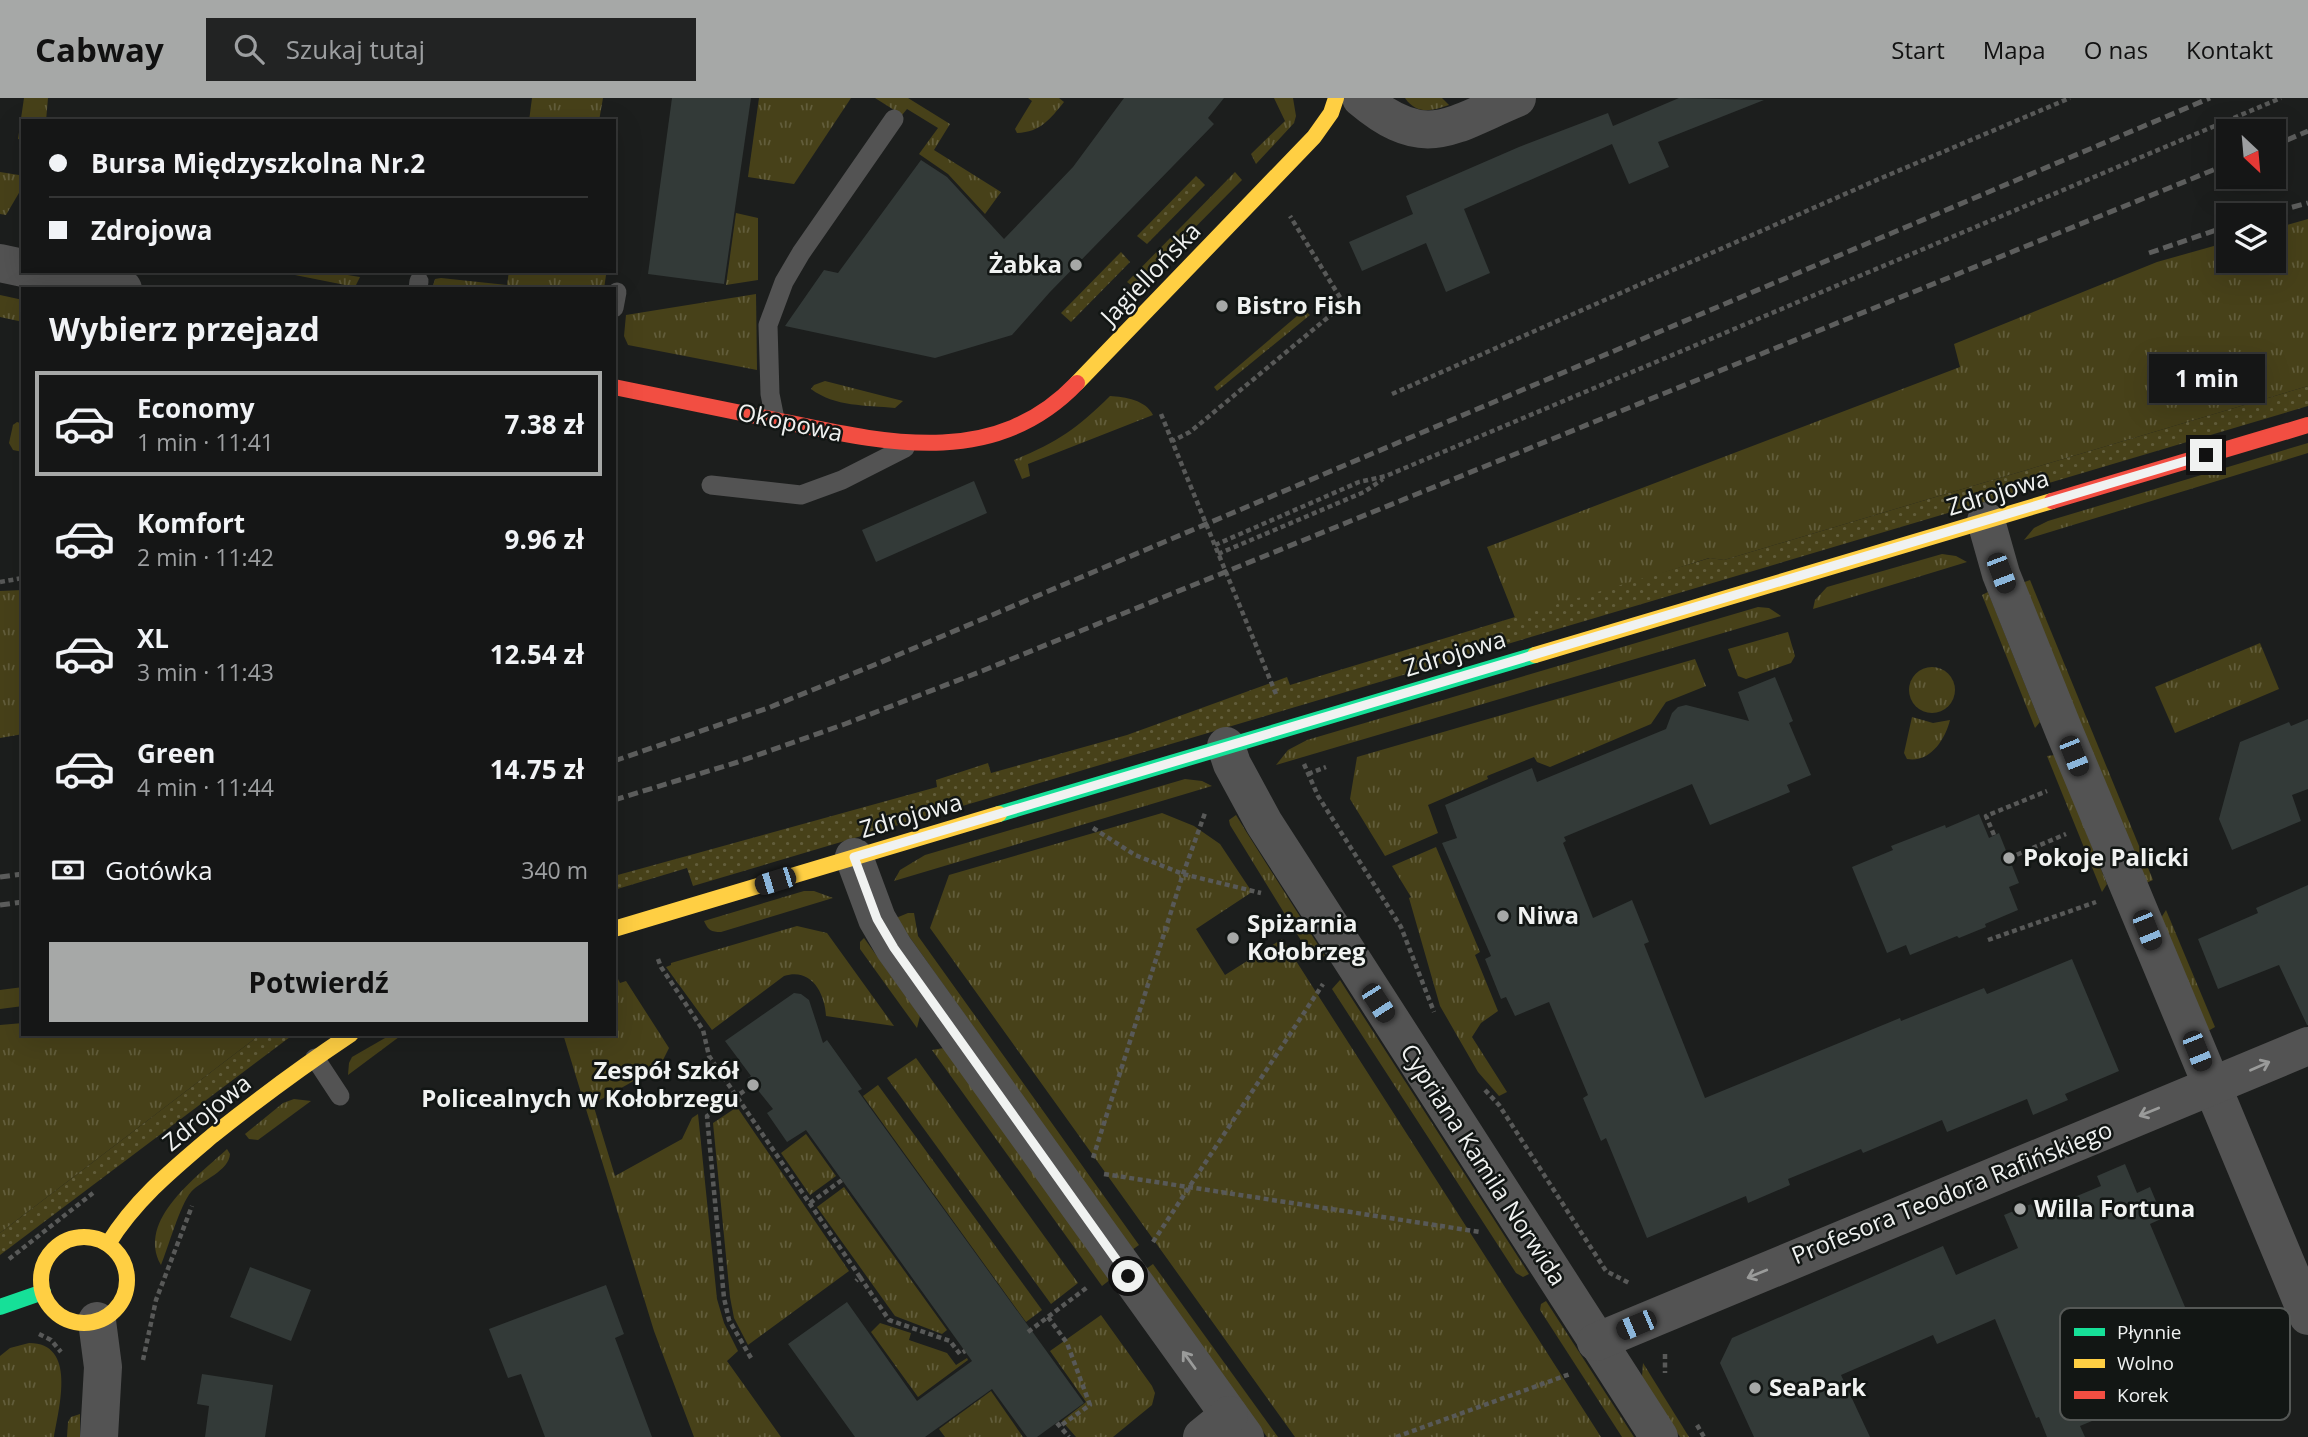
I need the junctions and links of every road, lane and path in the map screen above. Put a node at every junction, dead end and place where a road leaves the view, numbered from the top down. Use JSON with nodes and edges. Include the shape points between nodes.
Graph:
{"nodes":[{"id":1,"x":1336,"y":98,"type":"edge"},
{"id":2,"x":1361,"y":98,"type":"edge"},
{"id":3,"x":1517,"y":98,"type":"edge"},
{"id":4,"x":2070,"y":98,"type":"edge"},
{"id":5,"x":2281,"y":98,"type":"edge"},
{"id":6,"x":894,"y":119,"type":"dead end"},
{"id":7,"x":1287,"y":213,"type":"dead end"},
{"id":8,"x":0,"y":263,"type":"edge"},
{"id":9,"x":21,"y":268,"type":"edge"},
{"id":10,"x":48,"y":273,"type":"edge"},
{"id":11,"x":114,"y":287,"type":"edge"},
{"id":12,"x":616,"y":387,"type":"edge"},
{"id":13,"x":1392,"y":394,"type":"dead end"},
{"id":14,"x":1161,"y":414,"type":"dead end"},
{"id":15,"x":775,"y":419,"type":"junction"},
{"id":16,"x":2308,"y":425,"type":"edge"},
{"id":17,"x":967,"y":441,"type":"joint"},
{"id":18,"x":1172,"y":441,"type":"junction"},
{"id":19,"x":916,"y":443,"type":"junction"},
{"id":20,"x":1386,"y":476,"type":"junction"},
{"id":21,"x":711,"y":485,"type":"dead end"},
{"id":22,"x":1986,"y":521,"type":"junction"},
{"id":23,"x":1215,"y":545,"type":"junction"},
{"id":24,"x":1219,"y":554,"type":"junction"},
{"id":25,"x":21,"y":578,"type":"edge"},
{"id":26,"x":0,"y":582,"type":"edge"},
{"id":27,"x":1277,"y":696,"type":"dead end"},
{"id":28,"x":1226,"y":746,"type":"junction"},
{"id":29,"x":1303,"y":761,"type":"dead end"},
{"id":30,"x":1326,"y":767,"type":"dead end"},
{"id":31,"x":1308,"y":774,"type":"junction"},
{"id":32,"x":2054,"y":788,"type":"dead end"},
{"id":33,"x":1205,"y":813,"type":"dead end"},
{"id":34,"x":1092,"y":828,"type":"dead end"},
{"id":35,"x":2071,"y":831,"type":"dead end"},
{"id":36,"x":1994,"y":835,"type":"dead end"},
{"id":37,"x":854,"y":857,"type":"junction"},
{"id":38,"x":2009,"y":858,"type":"dead end"},
{"id":39,"x":1183,"y":874,"type":"junction"},
{"id":40,"x":1261,"y":893,"type":"dead end"},
{"id":41,"x":2100,"y":901,"type":"dead end"},
{"id":42,"x":616,"y":928,"type":"edge"},
{"id":43,"x":1988,"y":940,"type":"dead end"},
{"id":44,"x":658,"y":959,"type":"dead end"},
{"id":45,"x":1327,"y":978,"type":"dead end"},
{"id":46,"x":1435,"y":1013,"type":"dead end"},
{"id":47,"x":348,"y":1036,"type":"edge"},
{"id":48,"x":2308,"y":1046,"type":"edge"},
{"id":49,"x":315,"y":1058,"type":"junction"},
{"id":50,"x":753,"y":1085,"type":"dead end"},
{"id":51,"x":2212,"y":1086,"type":"junction"},
{"id":52,"x":1483,"y":1087,"type":"dead end"},
{"id":53,"x":340,"y":1096,"type":"dead end"},
{"id":54,"x":737,"y":1096,"type":"junction"},
{"id":55,"x":1091,"y":1164,"type":"dead end"},
{"id":56,"x":1098,"y":1173,"type":"dead end"},
{"id":57,"x":842,"y":1180,"type":"dead end"},
{"id":58,"x":1190,"y":1188,"type":"junction"},
{"id":59,"x":810,"y":1203,"type":"junction"},
{"id":60,"x":193,"y":1204,"type":"dead end"},
{"id":61,"x":1480,"y":1232,"type":"dead end"},
{"id":62,"x":108,"y":1244,"type":"junction"},
{"id":63,"x":1150,"y":1246,"type":"dead end"},
{"id":64,"x":1090,"y":1285,"type":"dead end"},
{"id":65,"x":1636,"y":1286,"type":"dead end"},
{"id":66,"x":43,"y":1292,"type":"junction"},
{"id":67,"x":0,"y":1307,"type":"edge"},
{"id":68,"x":2308,"y":1316,"type":"edge"},
{"id":69,"x":1048,"y":1317,"type":"junction"},
{"id":70,"x":97,"y":1321,"type":"junction"},
{"id":71,"x":1028,"y":1332,"type":"dead end"},
{"id":72,"x":29,"y":1333,"type":"dead end"},
{"id":73,"x":1596,"y":1342,"type":"junction"},
{"id":74,"x":1665,"y":1350,"type":"dead end"},
{"id":75,"x":965,"y":1351,"type":"dead end"},
{"id":76,"x":64,"y":1357,"type":"dead end"},
{"id":77,"x":751,"y":1358,"type":"dead end"},
{"id":78,"x":142,"y":1367,"type":"dead end"},
{"id":79,"x":1570,"y":1374,"type":"dead end"},
{"id":80,"x":1665,"y":1375,"type":"dead end"},
{"id":81,"x":1691,"y":1416,"type":"dead end"},
{"id":82,"x":1225,"y":1430,"type":"edge"},
{"id":83,"x":99,"y":1437,"type":"edge"},
{"id":84,"x":1069,"y":1437,"type":"edge"},
{"id":85,"x":1396,"y":1437,"type":"edge"},
{"id":86,"x":1659,"y":1437,"type":"edge"},
{"id":87,"x":1704,"y":1437,"type":"edge"}],
"edges":[{"from":1,"to":17,"type":"street","name":"Jagiellońska","via":[[1314,137],[1066,396],[1003,433]]},
{"from":2,"to":3,"type":"street","via":[[1386,117],[1421,131],[1439,129]]},
{"from":4,"to":13,"type":"path"},
{"from":5,"to":20,"type":"path"},
{"from":6,"to":15,"type":"lane","via":[[784,282],[768,325]]},
{"from":7,"to":18,"type":"path","via":[[1344,304],[1190,432]]},
{"from":8,"to":9,"type":"street"},
{"from":10,"to":11,"type":"street"},
{"from":12,"to":15,"type":"street","name":"Okopowa"},
{"from":14,"to":18,"type":"path"},
{"from":15,"to":19,"type":"street","name":"Okopowa","via":[[872,440]]},
{"from":16,"to":22,"type":"street","name":"Zdrojowa"},
{"from":17,"to":19,"type":"street","name":"Okopowa"},
{"from":18,"to":23,"type":"path"},
{"from":19,"to":21,"type":"lane","via":[[801,495]]},
{"from":20,"to":23,"type":"path","via":[[1359,482]]},
{"from":20,"to":24,"type":"path","via":[[1364,492]]},
{"from":22,"to":28,"type":"street","name":"Zdrojowa"},
{"from":22,"to":51,"type":"street","via":[[2010,598]]},
{"from":23,"to":24,"type":"path"},
{"from":24,"to":27,"type":"path"},
{"from":25,"to":26,"type":"path"},
{"from":28,"to":37,"type":"street","name":"Zdrojowa"},
{"from":28,"to":73,"type":"street","name":"Cypriana Kamila Norwida","via":[[1264,823]]},
{"from":29,"to":31,"type":"path"},
{"from":30,"to":31,"type":"path"},
{"from":31,"to":46,"type":"path","via":[[1401,927]]},
{"from":32,"to":36,"type":"path","via":[[1986,816]]},
{"from":33,"to":39,"type":"path"},
{"from":34,"to":39,"type":"path","via":[[1135,855]]},
{"from":35,"to":38,"type":"path"},
{"from":37,"to":42,"type":"street","name":"Zdrojowa"},
{"from":82,"to":37,"type":"street","one_way":true,"via":[[894,948],[877,919]]},
{"from":39,"to":40,"type":"path"},
{"from":39,"to":55,"type":"path"},
{"from":41,"to":43,"type":"path"},
{"from":44,"to":54,"type":"path","via":[[703,1030],[709,1056]]},
{"from":45,"to":58,"type":"path"},
{"from":47,"to":49,"type":"street","name":"Zdrojowa"},
{"from":51,"to":48,"type":"street","name":"Profesora Teodora Rafińskiego","one_way":true},
{"from":49,"to":53,"type":"lane"},
{"from":49,"to":62,"type":"street","name":"Zdrojowa","via":[[181,1162],[125,1217]]},
{"from":50,"to":54,"type":"path"},
{"from":51,"to":68,"type":"street"},
{"from":51,"to":73,"type":"street","name":"Profesora Teodora Rafińskiego","one_way":true},
{"from":52,"to":65,"type":"path","via":[[1606,1271]]},
{"from":54,"to":59,"type":"path"},
{"from":54,"to":77,"type":"path","via":[[707,1116],[724,1298],[729,1320]]},
{"from":56,"to":58,"type":"path"},
{"from":57,"to":59,"type":"path"},
{"from":58,"to":61,"type":"path"},
{"from":58,"to":63,"type":"path"},
{"from":59,"to":75,"type":"path","via":[[889,1320],[950,1342],[960,1354]]},
{"from":60,"to":78,"type":"path","via":[[156,1300]]},
{"from":62,"to":66,"type":"street","via":[[97,1238],[74,1237],[54,1249],[42,1269]]},
{"from":62,"to":70,"type":"street","via":[[120,1256],[127,1282],[122,1301]]},
{"from":64,"to":69,"type":"path"},
{"from":66,"to":67,"type":"street"},
{"from":66,"to":70,"type":"street","via":[[64,1317]]},
{"from":69,"to":71,"type":"path"},
{"from":69,"to":84,"type":"path","via":[[1067,1343],[1090,1405],[1059,1424]]},
{"from":70,"to":83,"type":"street","via":[[103,1367]]},
{"from":72,"to":76,"type":"path","via":[[51,1340]]},
{"from":73,"to":86,"type":"street","name":"Cypriana Kamila Norwida"},
{"from":74,"to":80,"type":"path"},
{"from":79,"to":85,"type":"path"},
{"from":81,"to":87,"type":"path"}]}
